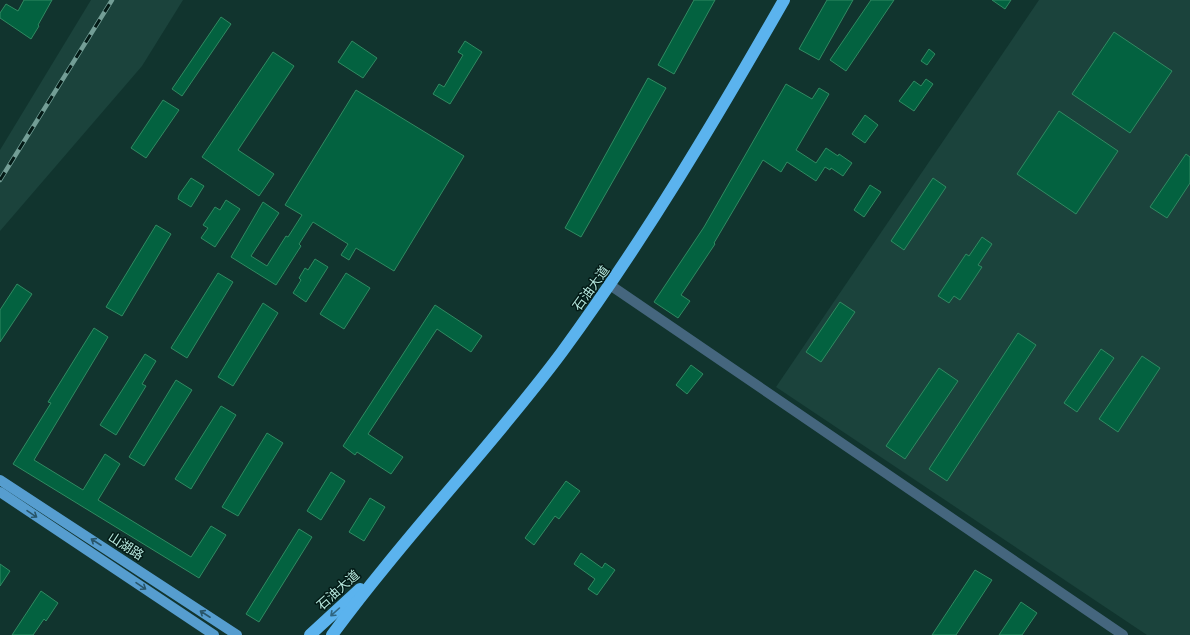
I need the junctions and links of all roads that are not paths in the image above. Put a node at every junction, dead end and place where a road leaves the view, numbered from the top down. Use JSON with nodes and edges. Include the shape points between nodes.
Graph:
{"nodes":[{"id":1,"x":784,"y":0,"type":"edge"},
{"id":2,"x":610,"y":285,"type":"junction"},
{"id":3,"x":0,"y":480,"type":"edge"},
{"id":4,"x":0,"y":492,"type":"edge"},
{"id":5,"x":385,"y":567,"type":"junction"},
{"id":6,"x":214,"y":635,"type":"edge"},
{"id":7,"x":237,"y":635,"type":"edge"},
{"id":8,"x":310,"y":635,"type":"edge"},
{"id":9,"x":332,"y":635,"type":"edge"},
{"id":10,"x":1123,"y":635,"type":"edge"}],
"edges":[{"from":1,"to":2,"type":"highway","name":"石油大道","via":[[696,152]]},
{"from":2,"to":5,"type":"highway","name":"石油大道","via":[[556,360]]},
{"from":2,"to":10,"type":"street"},
{"from":7,"to":3,"type":"main road","name":"山湖路","one_way":true},
{"from":4,"to":6,"type":"main road","name":"山湖路","one_way":true},
{"from":5,"to":8,"type":"highway","name":"石油大道","one_way":true},
{"from":5,"to":9,"type":"highway","name":"石油大道"}]}
